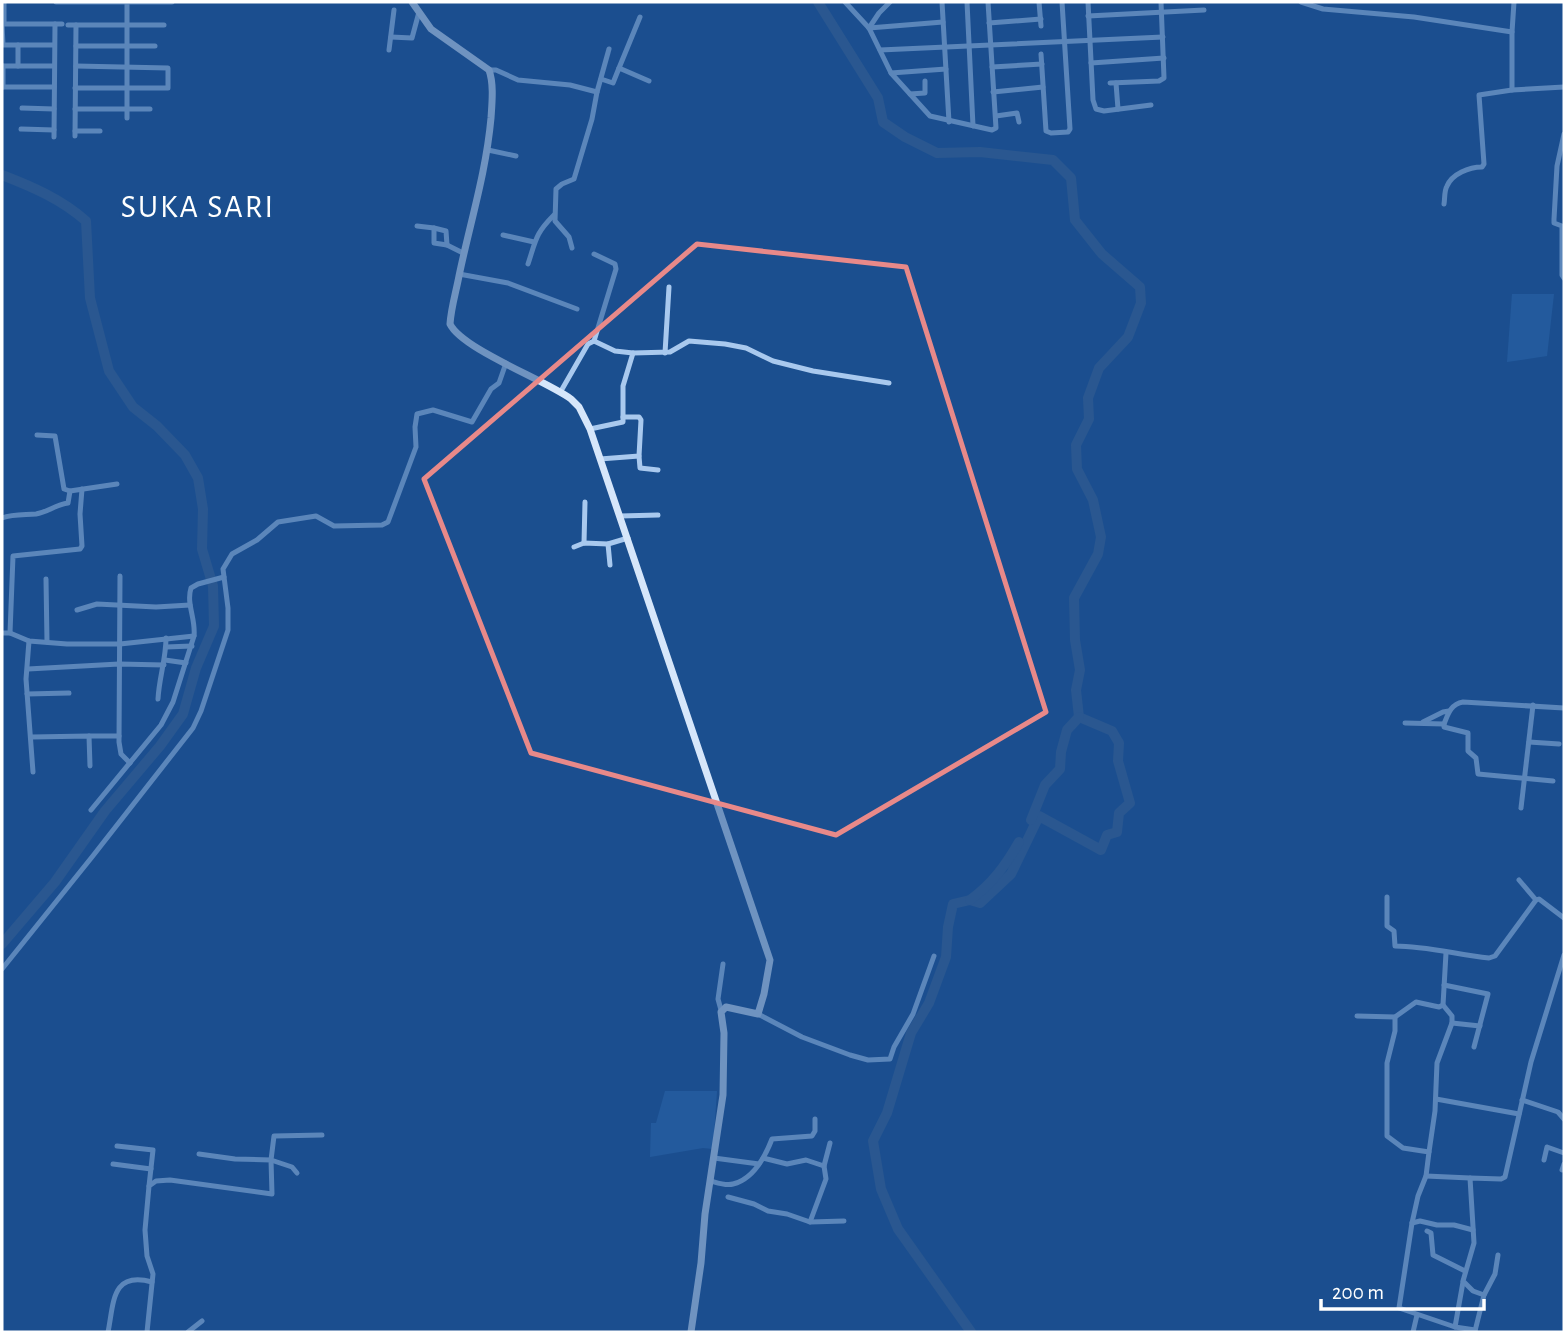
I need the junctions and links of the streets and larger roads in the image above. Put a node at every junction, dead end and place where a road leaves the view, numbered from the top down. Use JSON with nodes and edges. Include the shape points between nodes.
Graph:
{"nodes":[{"id":1,"x":4,"y":2,"type":"edge"},
{"id":2,"x":56,"y":2,"type":"edge"},
{"id":3,"x":127,"y":2,"type":"edge"},
{"id":4,"x":172,"y":2,"type":"edge"},
{"id":5,"x":412,"y":2,"type":"edge"},
{"id":6,"x":845,"y":2,"type":"edge"},
{"id":7,"x":890,"y":2,"type":"edge"},
{"id":8,"x":942,"y":2,"type":"edge"},
{"id":9,"x":967,"y":2,"type":"edge"},
{"id":10,"x":988,"y":2,"type":"edge"},
{"id":11,"x":1039,"y":2,"type":"edge"},
{"id":12,"x":1062,"y":2,"type":"edge"},
{"id":13,"x":1088,"y":2,"type":"edge"},
{"id":14,"x":1161,"y":2,"type":"edge"},
{"id":15,"x":1301,"y":2,"type":"edge"},
{"id":16,"x":1514,"y":2,"type":"edge"},
{"id":17,"x":394,"y":10,"type":"dead end"},
{"id":18,"x":1203,"y":10,"type":"dead end"},
{"id":19,"x":419,"y":12,"type":"junction"},
{"id":20,"x":1162,"y":13,"type":"junction"},
{"id":21,"x":1088,"y":16,"type":"junction"},
{"id":22,"x":640,"y":17,"type":"dead end"},
{"id":23,"x":943,"y":22,"type":"junction"},
{"id":24,"x":989,"y":23,"type":"junction"},
{"id":25,"x":3,"y":24,"type":"edge"},
{"id":26,"x":55,"y":24,"type":"junction"},
{"id":27,"x":76,"y":25,"type":"junction"},
{"id":28,"x":126,"y":25,"type":"junction"},
{"id":29,"x":164,"y":25,"type":"dead end"},
{"id":30,"x":869,"y":28,"type":"junction"},
{"id":31,"x":1512,"y":32,"type":"junction"},
{"id":32,"x":391,"y":37,"type":"junction"},
{"id":33,"x":1163,"y":37,"type":"junction"},
{"id":34,"x":1090,"y":38,"type":"junction"},
{"id":35,"x":1064,"y":40,"type":"junction"},
{"id":36,"x":990,"y":44,"type":"junction"},
{"id":37,"x":2,"y":45,"type":"edge"},
{"id":38,"x":18,"y":45,"type":"junction"},
{"id":39,"x":54,"y":45,"type":"junction"},
{"id":40,"x":76,"y":46,"type":"junction"},
{"id":41,"x":126,"y":46,"type":"junction"},
{"id":42,"x":155,"y":46,"type":"dead end"},
{"id":43,"x":969,"y":46,"type":"junction"},
{"id":44,"x":945,"y":47,"type":"junction"},
{"id":45,"x":609,"y":49,"type":"dead end"},
{"id":46,"x":389,"y":50,"type":"dead end"},
{"id":47,"x":880,"y":50,"type":"junction"},
{"id":48,"x":1041,"y":54,"type":"dead end"},
{"id":49,"x":1164,"y":58,"type":"junction"},
{"id":50,"x":1091,"y":63,"type":"junction"},
{"id":51,"x":1042,"y":64,"type":"junction"},
{"id":52,"x":2,"y":66,"type":"edge"},
{"id":53,"x":18,"y":66,"type":"junction"},
{"id":54,"x":54,"y":66,"type":"junction"},
{"id":55,"x":76,"y":66,"type":"junction"},
{"id":56,"x":126,"y":67,"type":"junction"},
{"id":57,"x":992,"y":67,"type":"junction"},
{"id":58,"x":619,"y":68,"type":"junction"},
{"id":59,"x":946,"y":69,"type":"junction"},
{"id":60,"x":489,"y":70,"type":"junction"},
{"id":61,"x":891,"y":73,"type":"junction"},
{"id":62,"x":601,"y":79,"type":"junction"},
{"id":63,"x":649,"y":81,"type":"dead end"},
{"id":64,"x":925,"y":81,"type":"dead end"},
{"id":65,"x":2,"y":87,"type":"edge"},
{"id":66,"x":54,"y":87,"type":"junction"},
{"id":67,"x":1043,"y":87,"type":"junction"},
{"id":68,"x":1564,"y":87,"type":"edge"},
{"id":69,"x":75,"y":88,"type":"junction"},
{"id":70,"x":126,"y":88,"type":"junction"},
{"id":71,"x":1512,"y":90,"type":"junction"},
{"id":72,"x":597,"y":92,"type":"junction"},
{"id":73,"x":993,"y":92,"type":"junction"},
{"id":74,"x":910,"y":93,"type":"junction"},
{"id":75,"x":1151,"y":105,"type":"dead end"},
{"id":76,"x":22,"y":108,"type":"dead end"},
{"id":77,"x":54,"y":109,"type":"junction"},
{"id":78,"x":75,"y":109,"type":"junction"},
{"id":79,"x":127,"y":109,"type":"junction"},
{"id":80,"x":150,"y":109,"type":"dead end"},
{"id":81,"x":1118,"y":109,"type":"junction"},
{"id":82,"x":996,"y":116,"type":"junction"},
{"id":83,"x":127,"y":118,"type":"dead end"},
{"id":84,"x":950,"y":122,"type":"junction"},
{"id":85,"x":1019,"y":122,"type":"dead end"},
{"id":86,"x":973,"y":126,"type":"junction"},
{"id":87,"x":21,"y":129,"type":"dead end"},
{"id":88,"x":100,"y":131,"type":"dead end"},
{"id":89,"x":1564,"y":134,"type":"edge"},
{"id":90,"x":488,"y":150,"type":"junction"},
{"id":91,"x":516,"y":156,"type":"dead end"},
{"id":92,"x":1444,"y":204,"type":"dead end"},
{"id":93,"x":554,"y":215,"type":"junction"},
{"id":94,"x":417,"y":226,"type":"dead end"},
{"id":95,"x":434,"y":228,"type":"junction"},
{"id":96,"x":503,"y":235,"type":"dead end"},
{"id":97,"x":534,"y":242,"type":"junction"},
{"id":98,"x":447,"y":245,"type":"junction"},
{"id":99,"x":572,"y":247,"type":"dead end"},
{"id":100,"x":463,"y":253,"type":"junction"},
{"id":101,"x":594,"y":254,"type":"dead end"},
{"id":102,"x":528,"y":264,"type":"dead end"},
{"id":103,"x":459,"y":274,"type":"junction"},
{"id":104,"x":1564,"y":278,"type":"edge"},
{"id":105,"x":669,"y":287,"type":"dead end"},
{"id":106,"x":577,"y":309,"type":"dead end"},
{"id":107,"x":594,"y":341,"type":"junction"},
{"id":108,"x":633,"y":353,"type":"junction"},
{"id":109,"x":665,"y":353,"type":"junction"},
{"id":110,"x":506,"y":363,"type":"junction"},
{"id":111,"x":889,"y":383,"type":"dead end"},
{"id":112,"x":561,"y":391,"type":"junction"},
{"id":113,"x":623,"y":416,"type":"junction"},
{"id":114,"x":590,"y":429,"type":"junction"},
{"id":115,"x":37,"y":435,"type":"dead end"},
{"id":116,"x":639,"y":456,"type":"junction"},
{"id":117,"x":600,"y":459,"type":"junction"},
{"id":118,"x":658,"y":470,"type":"dead end"},
{"id":119,"x":117,"y":484,"type":"dead end"},
{"id":120,"x":82,"y":489,"type":"junction"},
{"id":121,"x":70,"y":491,"type":"junction"},
{"id":122,"x":585,"y":502,"type":"dead end"},
{"id":123,"x":658,"y":514,"type":"dead end"},
{"id":124,"x":620,"y":516,"type":"junction"},
{"id":125,"x":2,"y":518,"type":"edge"},
{"id":126,"x":628,"y":538,"type":"junction"},
{"id":127,"x":584,"y":543,"type":"junction"},
{"id":128,"x":608,"y":544,"type":"junction"},
{"id":129,"x":574,"y":547,"type":"dead end"},
{"id":130,"x":610,"y":565,"type":"dead end"},
{"id":131,"x":120,"y":576,"type":"dead end"},
{"id":132,"x":221,"y":578,"type":"junction"},
{"id":133,"x":46,"y":579,"type":"dead end"},
{"id":134,"x":190,"y":605,"type":"junction"},
{"id":135,"x":120,"y":606,"type":"junction"},
{"id":136,"x":77,"y":610,"type":"dead end"},
{"id":137,"x":2,"y":633,"type":"edge"},
{"id":138,"x":10,"y":633,"type":"junction"},
{"id":139,"x":194,"y":636,"type":"junction"},
{"id":140,"x":166,"y":638,"type":"junction"},
{"id":141,"x":29,"y":641,"type":"junction"},
{"id":142,"x":47,"y":642,"type":"junction"},
{"id":143,"x":120,"y":644,"type":"junction"},
{"id":144,"x":192,"y":646,"type":"junction"},
{"id":145,"x":166,"y":647,"type":"junction"},
{"id":146,"x":164,"y":663,"type":"junction"},
{"id":147,"x":186,"y":663,"type":"junction"},
{"id":148,"x":119,"y":664,"type":"junction"},
{"id":149,"x":28,"y":669,"type":"junction"},
{"id":150,"x":69,"y":693,"type":"dead end"},
{"id":151,"x":27,"y":694,"type":"junction"},
{"id":152,"x":158,"y":699,"type":"dead end"},
{"id":153,"x":1533,"y":705,"type":"junction"},
{"id":154,"x":1564,"y":708,"type":"edge"},
{"id":155,"x":1449,"y":711,"type":"junction"},
{"id":156,"x":1405,"y":723,"type":"dead end"},
{"id":157,"x":1420,"y":723,"type":"junction"},
{"id":158,"x":1444,"y":724,"type":"junction"},
{"id":159,"x":89,"y":736,"type":"junction"},
{"id":160,"x":119,"y":736,"type":"junction"},
{"id":161,"x":32,"y":737,"type":"junction"},
{"id":162,"x":1529,"y":742,"type":"junction"},
{"id":163,"x":1559,"y":744,"type":"dead end"},
{"id":164,"x":130,"y":763,"type":"junction"},
{"id":165,"x":90,"y":765,"type":"dead end"},
{"id":166,"x":33,"y":772,"type":"dead end"},
{"id":167,"x":1525,"y":779,"type":"junction"},
{"id":168,"x":1553,"y":781,"type":"dead end"},
{"id":169,"x":1521,"y":808,"type":"dead end"},
{"id":170,"x":90,"y":810,"type":"dead end"},
{"id":171,"x":1519,"y":880,"type":"dead end"},
{"id":172,"x":1387,"y":897,"type":"dead end"},
{"id":173,"x":1536,"y":900,"type":"junction"},
{"id":174,"x":1564,"y":918,"type":"edge"},
{"id":175,"x":1446,"y":953,"type":"junction"},
{"id":176,"x":1564,"y":955,"type":"edge"},
{"id":177,"x":934,"y":956,"type":"dead end"},
{"id":178,"x":723,"y":964,"type":"dead end"},
{"id":179,"x":2,"y":969,"type":"edge"},
{"id":180,"x":1444,"y":985,"type":"junction"},
{"id":181,"x":1443,"y":1005,"type":"junction"},
{"id":182,"x":721,"y":1010,"type":"junction"},
{"id":183,"x":758,"y":1014,"type":"junction"},
{"id":184,"x":1357,"y":1016,"type":"dead end"},
{"id":185,"x":1395,"y":1017,"type":"junction"},
{"id":186,"x":1452,"y":1023,"type":"junction"},
{"id":187,"x":1480,"y":1026,"type":"junction"},
{"id":188,"x":1474,"y":1047,"type":"dead end"},
{"id":189,"x":1436,"y":1099,"type":"junction"},
{"id":190,"x":1522,"y":1100,"type":"junction"},
{"id":191,"x":1519,"y":1114,"type":"junction"},
{"id":192,"x":815,"y":1119,"type":"dead end"},
{"id":193,"x":1564,"y":1119,"type":"edge"},
{"id":194,"x":322,"y":1135,"type":"dead end"},
{"id":195,"x":830,"y":1143,"type":"dead end"},
{"id":196,"x":117,"y":1146,"type":"dead end"},
{"id":197,"x":1429,"y":1152,"type":"junction"},
{"id":198,"x":1564,"y":1153,"type":"edge"},
{"id":199,"x":199,"y":1154,"type":"dead end"},
{"id":200,"x":714,"y":1158,"type":"junction"},
{"id":201,"x":763,"y":1158,"type":"junction"},
{"id":202,"x":271,"y":1160,"type":"junction"},
{"id":203,"x":1544,"y":1160,"type":"dead end"},
{"id":204,"x":113,"y":1164,"type":"dead end"},
{"id":205,"x":759,"y":1164,"type":"junction"},
{"id":206,"x":824,"y":1166,"type":"junction"},
{"id":207,"x":151,"y":1169,"type":"junction"},
{"id":208,"x":297,"y":1174,"type":"dead end"},
{"id":209,"x":1426,"y":1176,"type":"junction"},
{"id":210,"x":1470,"y":1178,"type":"junction"},
{"id":211,"x":711,"y":1181,"type":"junction"},
{"id":212,"x":149,"y":1185,"type":"junction"},
{"id":213,"x":734,"y":1199,"type":"dead end"},
{"id":214,"x":844,"y":1221,"type":"dead end"},
{"id":215,"x":810,"y":1222,"type":"junction"},
{"id":216,"x":1412,"y":1223,"type":"junction"},
{"id":217,"x":1473,"y":1230,"type":"junction"},
{"id":218,"x":1427,"y":1231,"type":"dead end"},
{"id":219,"x":1499,"y":1255,"type":"dead end"},
{"id":220,"x":1465,"y":1270,"type":"junction"},
{"id":221,"x":1463,"y":1281,"type":"junction"},
{"id":222,"x":152,"y":1282,"type":"junction"},
{"id":223,"x":1484,"y":1295,"type":"junction"},
{"id":224,"x":1418,"y":1315,"type":"junction"},
{"id":225,"x":202,"y":1321,"type":"dead end"},
{"id":226,"x":1455,"y":1327,"type":"junction"},
{"id":227,"x":1475,"y":1331,"type":"edge"},
{"id":228,"x":108,"y":1332,"type":"edge"},
{"id":229,"x":147,"y":1332,"type":"edge"},
{"id":230,"x":188,"y":1332,"type":"edge"},
{"id":231,"x":691,"y":1332,"type":"edge"},
{"id":232,"x":1413,"y":1332,"type":"edge"}],
"edges":[{"from":1,"to":25,"type":"street"},
{"from":2,"to":3,"type":"street"},
{"from":3,"to":4,"type":"street"},
{"from":3,"to":28,"type":"street"},
{"from":5,"to":19,"type":"street"},
{"from":6,"to":30,"type":"street"},
{"from":7,"to":30,"type":"street"},
{"from":8,"to":23,"type":"street"},
{"from":9,"to":43,"type":"street"},
{"from":10,"to":24,"type":"street"},
{"from":11,"to":24,"type":"street","via":[[1041,22]]},
{"from":12,"to":35,"type":"street"},
{"from":13,"to":21,"type":"street"},
{"from":14,"to":20,"type":"street"},
{"from":15,"to":31,"type":"street","via":[[1323,9]]},
{"from":16,"to":31,"type":"street"},
{"from":17,"to":32,"type":"street"},
{"from":18,"to":20,"type":"street"},
{"from":19,"to":32,"type":"street","via":[[412,38]]},
{"from":19,"to":60,"type":"street","via":[[431,29]]},
{"from":20,"to":21,"type":"street"},
{"from":20,"to":33,"type":"street"},
{"from":21,"to":34,"type":"street"},
{"from":22,"to":58,"type":"street"},
{"from":23,"to":30,"type":"street"},
{"from":23,"to":44,"type":"street"},
{"from":24,"to":36,"type":"street"},
{"from":25,"to":26,"type":"street"},
{"from":25,"to":37,"type":"street"},
{"from":26,"to":27,"type":"street"},
{"from":26,"to":39,"type":"street"},
{"from":27,"to":28,"type":"street"},
{"from":27,"to":40,"type":"street"},
{"from":28,"to":29,"type":"street"},
{"from":28,"to":41,"type":"street"},
{"from":30,"to":47,"type":"street"},
{"from":31,"to":71,"type":"street"},
{"from":32,"to":46,"type":"street"},
{"from":33,"to":34,"type":"street"},
{"from":33,"to":49,"type":"street"},
{"from":34,"to":35,"type":"street"},
{"from":34,"to":50,"type":"street"},
{"from":35,"to":36,"type":"street"},
{"from":35,"to":67,"type":"street","via":[[1069,132],[1047,132]]},
{"from":36,"to":43,"type":"street"},
{"from":36,"to":57,"type":"street"},
{"from":37,"to":38,"type":"street"},
{"from":38,"to":39,"type":"street"},
{"from":38,"to":53,"type":"street"},
{"from":39,"to":54,"type":"street"},
{"from":40,"to":41,"type":"street"},
{"from":40,"to":55,"type":"street"},
{"from":41,"to":42,"type":"street"},
{"from":41,"to":56,"type":"street"},
{"from":43,"to":44,"type":"street"},
{"from":43,"to":86,"type":"street"},
{"from":44,"to":47,"type":"street"},
{"from":44,"to":59,"type":"street"},
{"from":45,"to":62,"type":"street"},
{"from":47,"to":61,"type":"street"},
{"from":48,"to":51,"type":"street"},
{"from":49,"to":50,"type":"street"},
{"from":49,"to":81,"type":"street","via":[[1162,80],[1113,83]]},
{"from":50,"to":81,"type":"street","via":[[1096,109]]},
{"from":51,"to":57,"type":"street"},
{"from":51,"to":67,"type":"street"},
{"from":52,"to":53,"type":"street"},
{"from":52,"to":65,"type":"street"},
{"from":53,"to":54,"type":"street"},
{"from":54,"to":66,"type":"street"},
{"from":55,"to":56,"type":"street"},
{"from":55,"to":69,"type":"street"},
{"from":56,"to":70,"type":"street"},
{"from":56,"to":70,"type":"street","via":[[168,68],[168,88]]},
{"from":57,"to":73,"type":"street"},
{"from":58,"to":62,"type":"street","via":[[613,83]]},
{"from":58,"to":63,"type":"street"},
{"from":59,"to":61,"type":"street"},
{"from":59,"to":84,"type":"street"},
{"from":60,"to":72,"type":"street","via":[[518,80]]},
{"from":60,"to":90,"type":"street"},
{"from":61,"to":74,"type":"street"},
{"from":62,"to":72,"type":"street"},
{"from":64,"to":74,"type":"street","via":[[925,93]]},
{"from":65,"to":66,"type":"street"},
{"from":66,"to":77,"type":"street"},
{"from":67,"to":73,"type":"street"},
{"from":68,"to":71,"type":"street"},
{"from":69,"to":70,"type":"street"},
{"from":69,"to":78,"type":"street"},
{"from":70,"to":79,"type":"street"},
{"from":71,"to":92,"type":"street","via":[[1478,96],[1484,164],[1465,170],[1450,182]]},
{"from":72,"to":93,"type":"street","via":[[574,179],[556,188]]},
{"from":73,"to":82,"type":"street"},
{"from":74,"to":84,"type":"street","via":[[930,116]]},
{"from":75,"to":81,"type":"street"},
{"from":76,"to":77,"type":"street"},
{"from":77,"to":87,"type":"street","via":[[54,133]]},
{"from":78,"to":79,"type":"street"},
{"from":78,"to":88,"type":"street","via":[[75,133]]},
{"from":79,"to":80,"type":"street"},
{"from":79,"to":83,"type":"street"},
{"from":82,"to":85,"type":"street","via":[[1017,113]]},
{"from":82,"to":86,"type":"street","via":[[994,130]]},
{"from":84,"to":86,"type":"street"},
{"from":89,"to":104,"type":"street","via":[[1554,222],[1562,226]]},
{"from":90,"to":91,"type":"street"},
{"from":90,"to":100,"type":"street"},
{"from":93,"to":97,"type":"street"},
{"from":93,"to":99,"type":"street"},
{"from":94,"to":95,"type":"street"},
{"from":95,"to":98,"type":"street","via":[[446,230]]},
{"from":95,"to":98,"type":"street","via":[[434,243]]},
{"from":96,"to":97,"type":"street"},
{"from":97,"to":102,"type":"street"},
{"from":98,"to":100,"type":"street"},
{"from":100,"to":103,"type":"street"},
{"from":101,"to":107,"type":"street","via":[[616,266]]},
{"from":103,"to":106,"type":"street","via":[[508,284]]},
{"from":103,"to":110,"type":"street","via":[[452,328]]},
{"from":105,"to":109,"type":"street"},
{"from":107,"to":108,"type":"street"},
{"from":107,"to":112,"type":"street"},
{"from":108,"to":109,"type":"street"},
{"from":108,"to":113,"type":"street","via":[[623,386]]},
{"from":109,"to":111,"type":"street","via":[[689,341],[712,342],[746,348],[773,361],[813,371]]},
{"from":110,"to":112,"type":"street"},
{"from":110,"to":132,"type":"street","via":[[499,383],[472,422],[433,410],[417,414],[416,447],[388,522],[336,526],[316,516],[278,522],[232,554]]},
{"from":112,"to":114,"type":"street","via":[[579,407]]},
{"from":113,"to":114,"type":"street","via":[[622,423]]},
{"from":113,"to":116,"type":"street","via":[[641,420]]},
{"from":114,"to":117,"type":"street"},
{"from":115,"to":121,"type":"street","via":[[55,436],[64,489]]},
{"from":116,"to":117,"type":"street"},
{"from":116,"to":118,"type":"street","via":[[640,468]]},
{"from":117,"to":124,"type":"street"},
{"from":119,"to":120,"type":"street"},
{"from":120,"to":121,"type":"street"},
{"from":120,"to":138,"type":"street","via":[[80,549],[13,556]]},
{"from":121,"to":125,"type":"street","via":[[68,503],[36,514]]},
{"from":122,"to":127,"type":"street"},
{"from":123,"to":124,"type":"street"},
{"from":124,"to":126,"type":"street"},
{"from":126,"to":128,"type":"street"},
{"from":126,"to":183,"type":"street","via":[[770,957]]},
{"from":127,"to":128,"type":"street"},
{"from":127,"to":129,"type":"street"},
{"from":128,"to":130,"type":"street"},
{"from":131,"to":135,"type":"street"},
{"from":132,"to":134,"type":"street","via":[[192,587]]},
{"from":132,"to":179,"type":"street","via":[[228,630],[193,728]]},
{"from":133,"to":142,"type":"street"},
{"from":134,"to":135,"type":"street"},
{"from":134,"to":139,"type":"street"},
{"from":135,"to":136,"type":"street","via":[[97,604]]},
{"from":135,"to":143,"type":"street"},
{"from":137,"to":138,"type":"street"},
{"from":138,"to":141,"type":"street"},
{"from":139,"to":140,"type":"street"},
{"from":139,"to":144,"type":"street"},
{"from":140,"to":143,"type":"street"},
{"from":140,"to":145,"type":"street"},
{"from":141,"to":142,"type":"street"},
{"from":141,"to":149,"type":"street"},
{"from":142,"to":143,"type":"street"},
{"from":143,"to":148,"type":"street"},
{"from":144,"to":145,"type":"street"},
{"from":144,"to":147,"type":"street"},
{"from":145,"to":146,"type":"street"},
{"from":146,"to":147,"type":"street"},
{"from":146,"to":148,"type":"street"},
{"from":146,"to":152,"type":"street"},
{"from":147,"to":164,"type":"street","via":[[165,718]]},
{"from":148,"to":149,"type":"street"},
{"from":148,"to":160,"type":"street"},
{"from":149,"to":151,"type":"street"},
{"from":150,"to":151,"type":"street"},
{"from":151,"to":161,"type":"street"},
{"from":153,"to":154,"type":"street"},
{"from":153,"to":155,"type":"street","via":[[1463,702]]},
{"from":153,"to":162,"type":"street"},
{"from":155,"to":157,"type":"street"},
{"from":155,"to":158,"type":"street"},
{"from":156,"to":157,"type":"street"},
{"from":157,"to":158,"type":"street"},
{"from":158,"to":167,"type":"street","via":[[1468,733],[1468,753],[1476,758],[1478,774]]},
{"from":159,"to":160,"type":"street"},
{"from":159,"to":161,"type":"street"},
{"from":159,"to":165,"type":"street"},
{"from":160,"to":164,"type":"street","via":[[121,754]]},
{"from":161,"to":166,"type":"street"},
{"from":162,"to":163,"type":"street"},
{"from":162,"to":167,"type":"street"},
{"from":164,"to":170,"type":"street"},
{"from":167,"to":168,"type":"street"},
{"from":167,"to":169,"type":"street"},
{"from":171,"to":173,"type":"street"},
{"from":172,"to":175,"type":"street","via":[[1387,926],[1394,931],[1395,946]]},
{"from":173,"to":174,"type":"street"},
{"from":173,"to":175,"type":"street","via":[[1495,956]]},
{"from":175,"to":180,"type":"street"},
{"from":176,"to":190,"type":"street"},
{"from":177,"to":183,"type":"street","via":[[914,1014],[890,1059],[850,1055]]},
{"from":178,"to":182,"type":"street"},
{"from":180,"to":181,"type":"street"},
{"from":180,"to":187,"type":"street","via":[[1488,994]]},
{"from":181,"to":185,"type":"street","via":[[1416,1002]]},
{"from":181,"to":186,"type":"street"},
{"from":182,"to":183,"type":"street"},
{"from":182,"to":200,"type":"street","via":[[723,1095]]},
{"from":184,"to":185,"type":"street"},
{"from":185,"to":197,"type":"street","via":[[1387,1063],[1386,1134],[1396,1145]]},
{"from":186,"to":187,"type":"street"},
{"from":186,"to":189,"type":"street","via":[[1437,1063]]},
{"from":187,"to":188,"type":"street"},
{"from":189,"to":191,"type":"street"},
{"from":189,"to":197,"type":"street"},
{"from":190,"to":191,"type":"street"},
{"from":190,"to":193,"type":"street","via":[[1558,1112]]},
{"from":191,"to":210,"type":"street","via":[[1505,1177]]},
{"from":192,"to":201,"type":"street","via":[[813,1136],[772,1139]]},
{"from":194,"to":202,"type":"street","via":[[275,1135]]},
{"from":195,"to":206,"type":"street"},
{"from":196,"to":207,"type":"street","via":[[153,1150]]},
{"from":197,"to":209,"type":"street"},
{"from":198,"to":203,"type":"street","via":[[1547,1147]]},
{"from":199,"to":202,"type":"street"},
{"from":200,"to":205,"type":"street"},
{"from":200,"to":211,"type":"street"},
{"from":201,"to":205,"type":"street"},
{"from":201,"to":206,"type":"street","via":[[787,1164],[806,1160]]},
{"from":202,"to":208,"type":"street","via":[[292,1167]]},
{"from":202,"to":212,"type":"street","via":[[272,1194],[170,1180]]},
{"from":204,"to":207,"type":"street"},
{"from":205,"to":211,"type":"street","via":[[735,1184]]},
{"from":206,"to":215,"type":"street","via":[[826,1179]]},
{"from":207,"to":212,"type":"street"},
{"from":209,"to":210,"type":"street"},
{"from":209,"to":216,"type":"street"},
{"from":210,"to":217,"type":"street"},
{"from":211,"to":231,"type":"street"},
{"from":212,"to":222,"type":"street","via":[[145,1230]]},
{"from":213,"to":215,"type":"street"},
{"from":214,"to":215,"type":"street"},
{"from":216,"to":217,"type":"street"},
{"from":216,"to":224,"type":"street","via":[[1399,1308]]},
{"from":217,"to":220,"type":"street","via":[[1474,1243]]},
{"from":218,"to":220,"type":"street","via":[[1433,1255]]},
{"from":219,"to":223,"type":"street","via":[[1493,1282]]},
{"from":220,"to":221,"type":"street"},
{"from":221,"to":223,"type":"street"},
{"from":221,"to":226,"type":"street"},
{"from":222,"to":228,"type":"street","via":[[132,1279],[122,1283]]},
{"from":222,"to":229,"type":"street"},
{"from":223,"to":227,"type":"street"},
{"from":224,"to":226,"type":"street"},
{"from":224,"to":232,"type":"street"},
{"from":225,"to":230,"type":"street"},
{"from":226,"to":227,"type":"street"}]}
